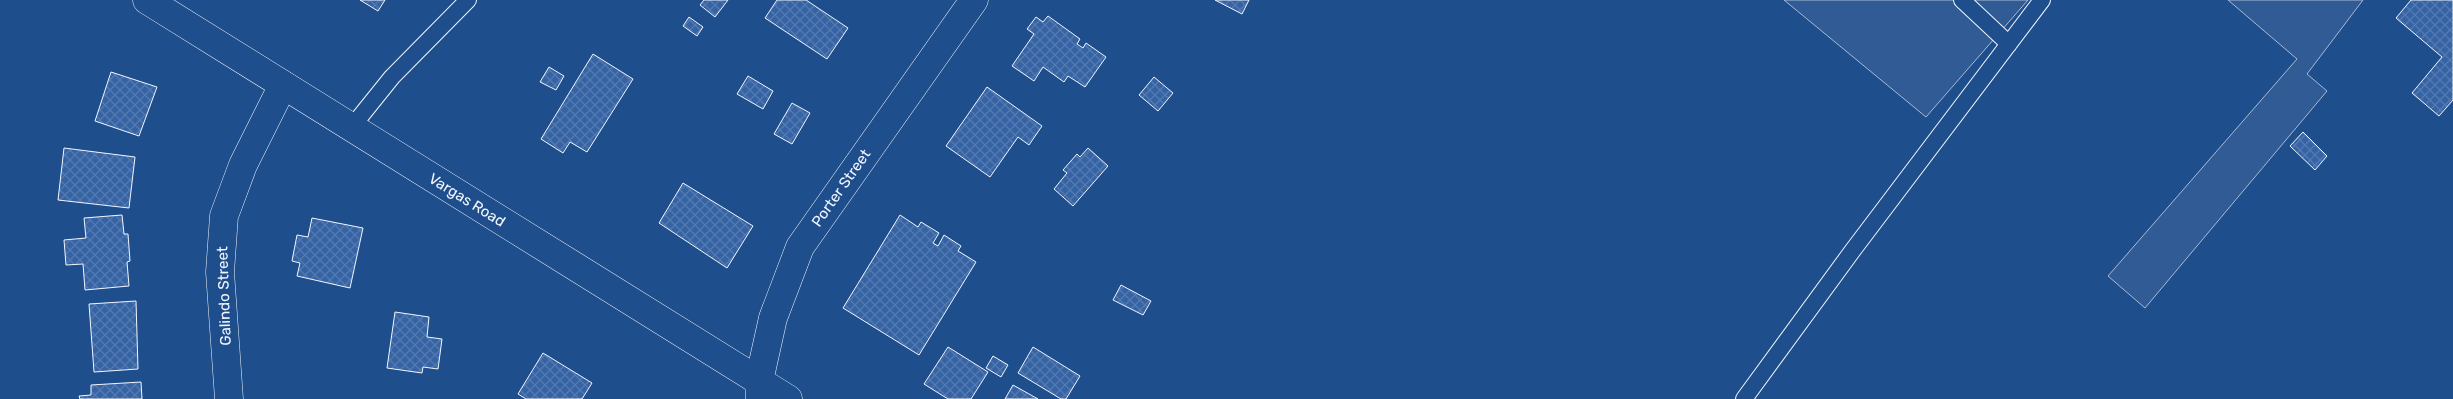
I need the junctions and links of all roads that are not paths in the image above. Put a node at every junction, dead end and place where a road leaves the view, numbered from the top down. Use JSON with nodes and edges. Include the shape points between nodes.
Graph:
{"nodes":[{"id":1,"x":147,"y":0,"type":"edge"},
{"id":2,"x":468,"y":0,"type":"edge"},
{"id":3,"x":974,"y":0,"type":"edge"},
{"id":4,"x":1962,"y":0,"type":"edge"},
{"id":5,"x":2042,"y":0,"type":"edge"},
{"id":6,"x":2009,"y":44,"type":"junction"},
{"id":7,"x":283,"y":85,"type":"junction"},
{"id":8,"x":351,"y":128,"type":"junction"},
{"id":9,"x":760,"y":390,"type":"edge"},
{"id":10,"x":229,"y":399,"type":"edge"},
{"id":11,"x":788,"y":399,"type":"edge"},
{"id":12,"x":1744,"y":399,"type":"edge"}],
"edges":[{"from":1,"to":7,"type":"street","name":"Vargas Road"},
{"from":2,"to":8,"type":"lane","via":[[392,77]]},
{"from":3,"to":9,"type":"street","name":"Porter Street","via":[[800,247],[773,318]]},
{"from":4,"to":6,"type":"lane"},
{"from":5,"to":6,"type":"lane"},
{"from":6,"to":12,"type":"lane"},
{"from":7,"to":8,"type":"street","name":"Vargas Road"},
{"from":7,"to":10,"type":"street","name":"Galindo Street","via":[[243,165],[224,216],[220,272]]},
{"from":8,"to":9,"type":"street","name":"Vargas Road"},
{"from":9,"to":11,"type":"street","name":"Vargas Road"}]}
